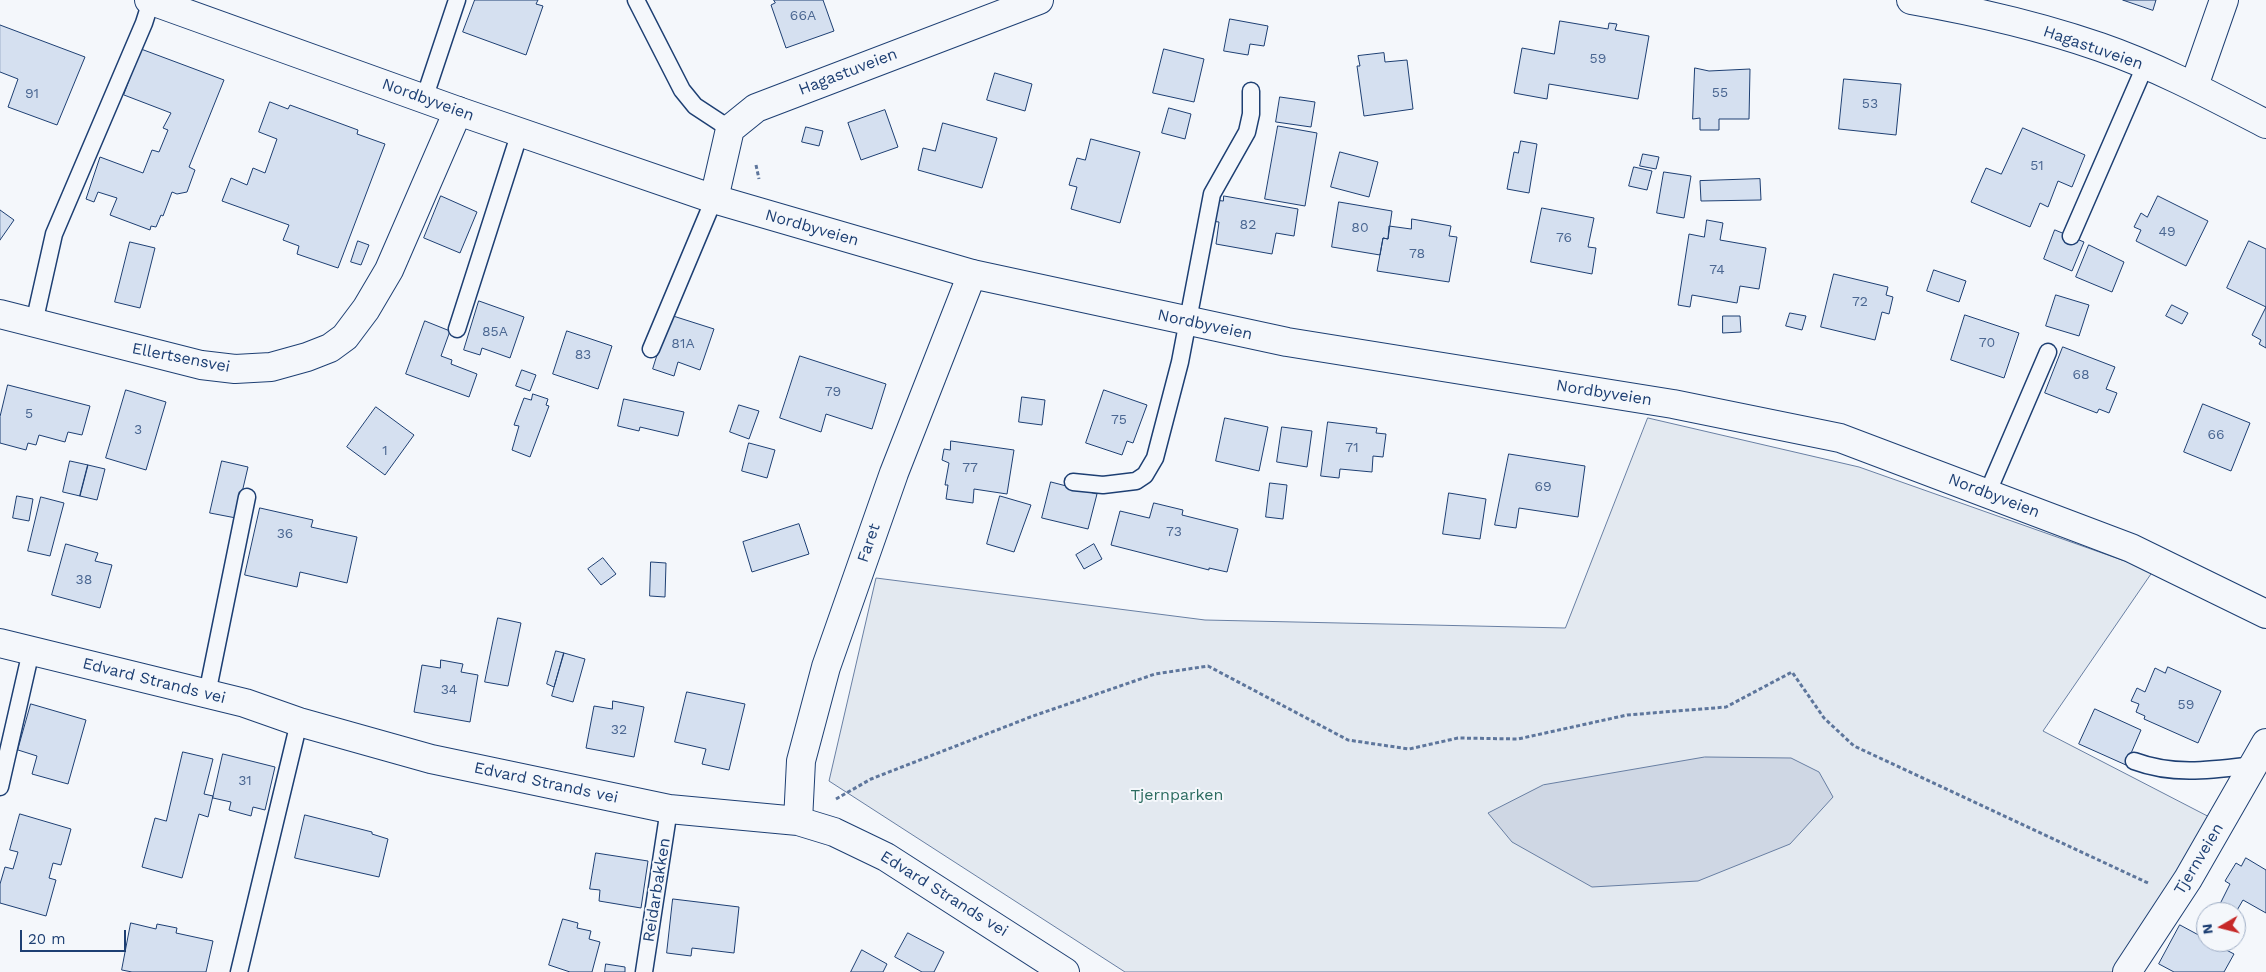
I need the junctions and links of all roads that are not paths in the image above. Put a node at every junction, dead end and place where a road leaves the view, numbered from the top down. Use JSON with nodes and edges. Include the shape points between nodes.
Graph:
{"nodes":[{"id":1,"x":150,"y":0,"type":"edge"},
{"id":2,"x":457,"y":0,"type":"edge"},
{"id":3,"x":636,"y":0,"type":"edge"},
{"id":4,"x":1039,"y":0,"type":"edge"},
{"id":5,"x":1911,"y":0,"type":"edge"},
{"id":6,"x":2224,"y":0,"type":"edge"},
{"id":7,"x":998,"y":7,"type":"edge"},
{"id":8,"x":2145,"y":66,"type":"junction"},
{"id":9,"x":2194,"y":86,"type":"junction"},
{"id":10,"x":1251,"y":91,"type":"dead end"},
{"id":11,"x":424,"y":99,"type":"junction"},
{"id":12,"x":458,"y":111,"type":"junction"},
{"id":13,"x":2266,"y":124,"type":"edge"},
{"id":14,"x":730,"y":129,"type":"junction"},
{"id":15,"x":520,"y":132,"type":"junction"},
{"id":16,"x":714,"y":198,"type":"junction"},
{"id":17,"x":2071,"y":236,"type":"dead end"},
{"id":18,"x":972,"y":274,"type":"junction"},
{"id":19,"x":0,"y":314,"type":"edge"},
{"id":20,"x":1186,"y":321,"type":"junction"},
{"id":21,"x":34,"y":323,"type":"junction"},
{"id":22,"x":457,"y":329,"type":"dead end"},
{"id":23,"x":651,"y":349,"type":"dead end"},
{"id":24,"x":2048,"y":352,"type":"dead end"},
{"id":25,"x":1073,"y":482,"type":"dead end"},
{"id":26,"x":1987,"y":494,"type":"junction"},
{"id":27,"x":248,"y":497,"type":"dead end"},
{"id":28,"x":2266,"y":614,"type":"edge"},
{"id":29,"x":0,"y":642,"type":"edge"},
{"id":30,"x":31,"y":651,"type":"junction"},
{"id":31,"x":207,"y":694,"type":"junction"},
{"id":32,"x":299,"y":722,"type":"junction"},
{"id":33,"x":2260,"y":754,"type":"edge"},
{"id":34,"x":2134,"y":761,"type":"dead end"},
{"id":35,"x":0,"y":787,"type":"edge"},
{"id":36,"x":669,"y":809,"type":"junction"},
{"id":37,"x":798,"y":821,"type":"junction"},
{"id":38,"x":239,"y":972,"type":"edge"},
{"id":39,"x":644,"y":972,"type":"edge"},
{"id":40,"x":1065,"y":972,"type":"edge"},
{"id":41,"x":2127,"y":972,"type":"edge"}],
"edges":[{"from":1,"to":11,"type":"street","name":"Nordbyveien"},
{"from":1,"to":21,"type":"lane","via":[[144,23],[54,234]]},
{"from":2,"to":11,"type":"lane"},
{"from":3,"to":14,"type":"lane","via":[[682,90],[695,106]]},
{"from":4,"to":7,"type":"street","name":"Hagastuveien"},
{"from":5,"to":8,"type":"street","name":"Hagastuveien","via":[[2073,38]]},
{"from":6,"to":9,"type":"street"},
{"from":7,"to":14,"type":"street","name":"Hagastuveien","via":[[756,108]]},
{"from":8,"to":9,"type":"street","name":"Hagastuveien"},
{"from":8,"to":17,"type":"lane"},
{"from":9,"to":13,"type":"street","name":"Hagastuveien"},
{"from":10,"to":20,"type":"lane","via":[[1247,132],[1212,194]]},
{"from":11,"to":12,"type":"street","name":"Nordbyveien"},
{"from":12,"to":15,"type":"street","name":"Nordbyveien"},
{"from":12,"to":21,"type":"street","name":"Ellertsensvei","via":[[389,270],[345,337],[330,348],[271,367],[235,369],[201,365]]},
{"from":14,"to":16,"type":"street"},
{"from":15,"to":16,"type":"street","name":"Nordbyveien"},
{"from":15,"to":22,"type":"lane"},
{"from":16,"to":18,"type":"street","name":"Nordbyveien"},
{"from":16,"to":23,"type":"lane"},
{"from":18,"to":20,"type":"street","name":"Nordbyveien"},
{"from":18,"to":37,"type":"street","name":"Faret","via":[[894,473],[826,667],[801,761]]},
{"from":19,"to":21,"type":"street","name":"Ellertsensvei"},
{"from":20,"to":25,"type":"lane","via":[[1163,432],[1155,458],[1145,475],[1136,482],[1121,484]]},
{"from":20,"to":26,"type":"street","name":"Nordbyveien","via":[[1287,342],[1672,404],[1840,438]]},
{"from":24,"to":26,"type":"lane"},
{"from":26,"to":28,"type":"street","name":"Nordbyveien","via":[[2130,548]]},
{"from":27,"to":31,"type":"lane"},
{"from":29,"to":30,"type":"street","name":"Edvard Strands vei"},
{"from":30,"to":31,"type":"street","name":"Edvard Strands vei"},
{"from":30,"to":35,"type":"lane"},
{"from":31,"to":32,"type":"street","name":"Edvard Strands vei"},
{"from":32,"to":36,"type":"street","name":"Edvard Strands vei","via":[[431,759]]},
{"from":32,"to":38,"type":"lane"},
{"from":33,"to":34,"type":"lane","via":[[2195,772],[2176,772]]},
{"from":33,"to":41,"type":"street","name":"Tjernveien","via":[[2188,879]]},
{"from":36,"to":37,"type":"street","name":"Edvard Strands vei"},
{"from":36,"to":39,"type":"lane","name":"Reidarbakken"},
{"from":37,"to":40,"type":"street","name":"Edvard Strands vei","via":[[834,832],[886,857]]}]}
